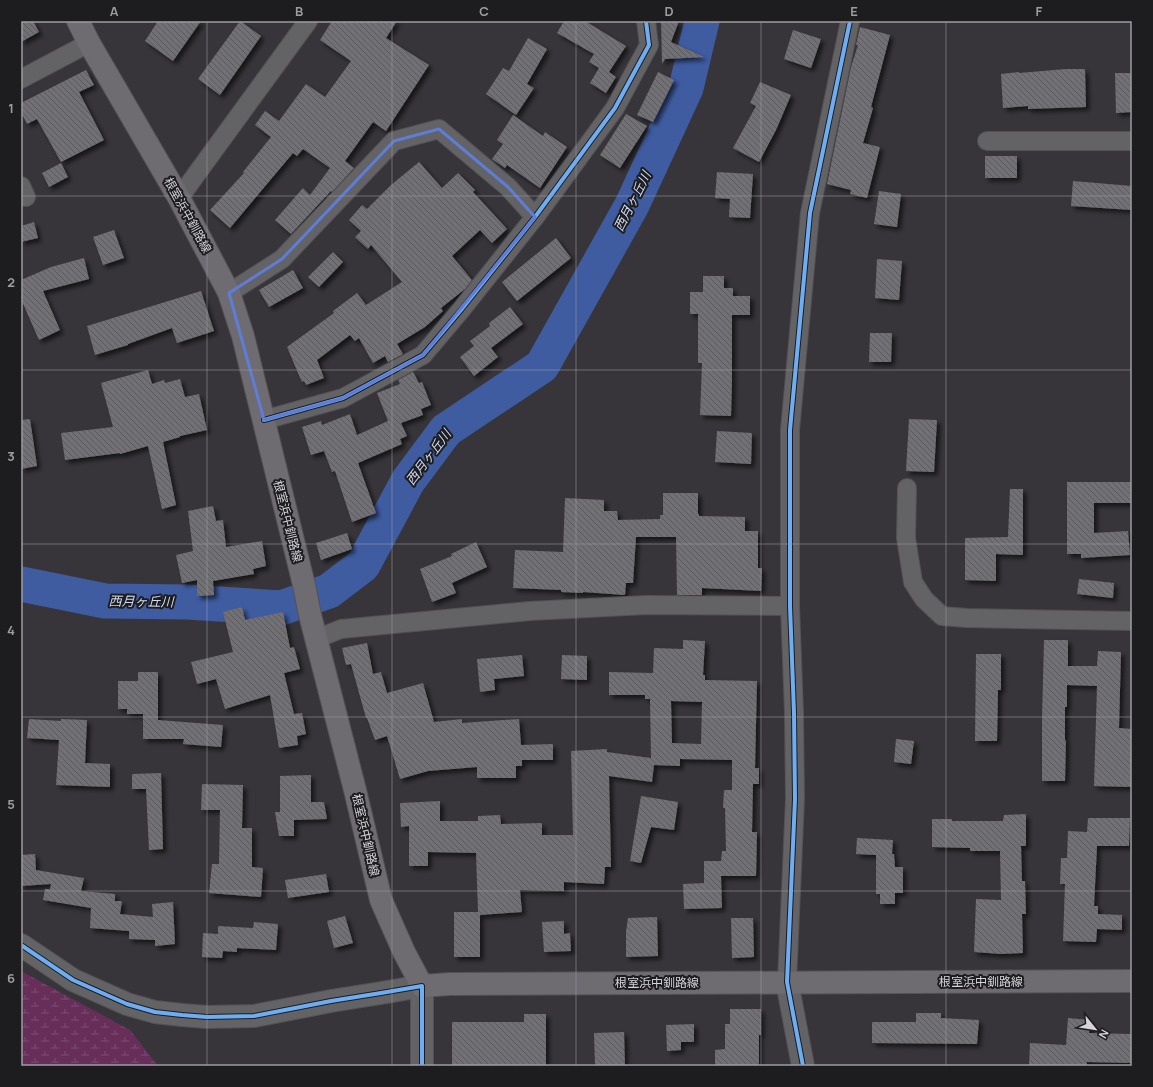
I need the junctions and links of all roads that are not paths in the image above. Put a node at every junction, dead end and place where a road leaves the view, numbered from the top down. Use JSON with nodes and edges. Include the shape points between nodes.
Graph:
{"nodes":[{"id":1,"x":78,"y":21,"type":"edge"},
{"id":2,"x":308,"y":21,"type":"edge"},
{"id":3,"x":646,"y":21,"type":"edge"},
{"id":4,"x":850,"y":21,"type":"edge"},
{"id":5,"x":89,"y":44,"type":"junction"},
{"id":6,"x":21,"y":80,"type":"edge"},
{"id":7,"x":987,"y":141,"type":"dead end"},
{"id":8,"x":1132,"y":141,"type":"edge"},
{"id":9,"x":180,"y":198,"type":"junction"},
{"id":10,"x":535,"y":217,"type":"junction"},
{"id":11,"x":229,"y":293,"type":"junction"},
{"id":12,"x":264,"y":420,"type":"junction"},
{"id":13,"x":907,"y":488,"type":"dead end"},
{"id":14,"x":790,"y":606,"type":"junction"},
{"id":15,"x":1132,"y":621,"type":"edge"},
{"id":16,"x":316,"y":638,"type":"junction"},
{"id":17,"x":21,"y":946,"type":"edge"},
{"id":18,"x":1132,"y":981,"type":"edge"},
{"id":19,"x":788,"y":982,"type":"junction"},
{"id":20,"x":422,"y":986,"type":"junction"},
{"id":21,"x":422,"y":1066,"type":"edge"},
{"id":22,"x":803,"y":1066,"type":"edge"}],
"edges":[{"from":1,"to":5,"type":"main road","name":"根室浜中釧路線"},
{"from":2,"to":9,"type":"street"},
{"from":3,"to":10,"type":"street","via":[[649,45],[615,108]]},
{"from":4,"to":14,"type":"street","via":[[810,213],[790,430]]},
{"from":5,"to":6,"type":"street"},
{"from":5,"to":9,"type":"main road","name":"根室浜中釧路線"},
{"from":7,"to":8,"type":"street"},
{"from":9,"to":11,"type":"main road","name":"根室浜中釧路線"},
{"from":10,"to":11,"type":"street","via":[[508,187],[439,129],[394,141],[282,259]]},
{"from":10,"to":12,"type":"street","via":[[423,355],[343,398]]},
{"from":11,"to":12,"type":"main road","name":"根室浜中釧路線","via":[[243,336]]},
{"from":12,"to":16,"type":"main road","name":"根室浜中釧路線"},
{"from":13,"to":15,"type":"street","via":[[906,538],[913,582],[924,599],[942,616]]},
{"from":14,"to":16,"type":"street","via":[[646,605],[530,611],[341,630]]},
{"from":14,"to":19,"type":"street","via":[[795,799]]},
{"from":16,"to":20,"type":"main road","name":"根室浜中釧路線","via":[[381,900]]},
{"from":17,"to":20,"type":"street","via":[[73,980],[127,1004],[154,1012],[182,1015],[254,1016]]},
{"from":18,"to":19,"type":"main road","name":"根室浜中釧路線"},
{"from":19,"to":20,"type":"main road","name":"根室浜中釧路線"},
{"from":19,"to":22,"type":"street"},
{"from":20,"to":21,"type":"street"}]}
